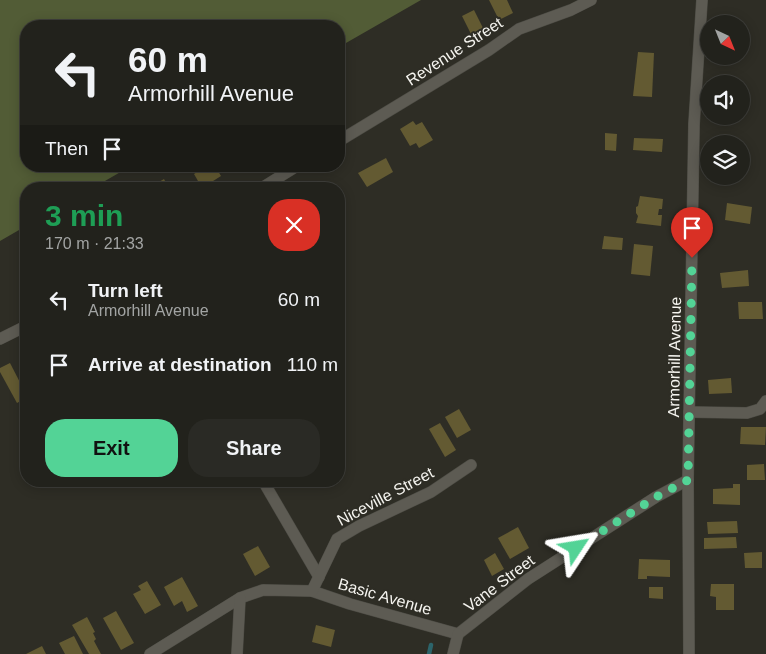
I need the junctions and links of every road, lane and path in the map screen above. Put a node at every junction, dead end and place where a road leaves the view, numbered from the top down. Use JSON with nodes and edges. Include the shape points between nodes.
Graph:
{"nodes":[{"id":1,"x":591,"y":0,"type":"edge"},
{"id":2,"x":702,"y":0,"type":"edge"},
{"id":3,"x":345,"y":137,"type":"edge"},
{"id":4,"x":287,"y":172,"type":"edge"},
{"id":5,"x":271,"y":182,"type":"edge"},
{"id":6,"x":20,"y":329,"type":"edge"},
{"id":7,"x":0,"y":339,"type":"edge"},
{"id":8,"x":766,"y":401,"type":"edge"},
{"id":9,"x":689,"y":412,"type":"junction"},
{"id":10,"x":471,"y":466,"type":"dead end"},
{"id":11,"x":688,"y":480,"type":"junction"},
{"id":12,"x":267,"y":487,"type":"edge"},
{"id":13,"x":319,"y":577,"type":"junction"},
{"id":14,"x":312,"y":591,"type":"junction"},
{"id":15,"x":240,"y":598,"type":"junction"},
{"id":16,"x":458,"y":634,"type":"junction"},
{"id":17,"x":150,"y":654,"type":"edge"},
{"id":18,"x":237,"y":654,"type":"edge"},
{"id":19,"x":453,"y":654,"type":"edge"},
{"id":20,"x":689,"y":654,"type":"edge"}],
"edges":[{"from":1,"to":3,"type":"street","name":"Revenue Street","via":[[519,29]]},
{"from":2,"to":9,"type":"street","name":"Armorhill Avenue","via":[[694,124]]},
{"from":4,"to":5,"type":"street"},
{"from":6,"to":7,"type":"street"},
{"from":8,"to":9,"type":"street","via":[[760,409],[747,413]]},
{"from":9,"to":11,"type":"street","name":"Armorhill Avenue"},
{"from":10,"to":13,"type":"street","name":"Niceville Street","via":[[431,492],[337,540]]},
{"from":11,"to":16,"type":"street","name":"Vane Street","via":[[528,579]]},
{"from":11,"to":20,"type":"street","name":"Armorhill Avenue"},
{"from":12,"to":13,"type":"street","name":"Basic Avenue"},
{"from":13,"to":14,"type":"street","name":"Niceville Street"},
{"from":14,"to":15,"type":"street","via":[[263,590]]},
{"from":14,"to":16,"type":"street","name":"Basic Avenue"},
{"from":15,"to":17,"type":"street"},
{"from":15,"to":18,"type":"street"},
{"from":16,"to":19,"type":"street"}]}
